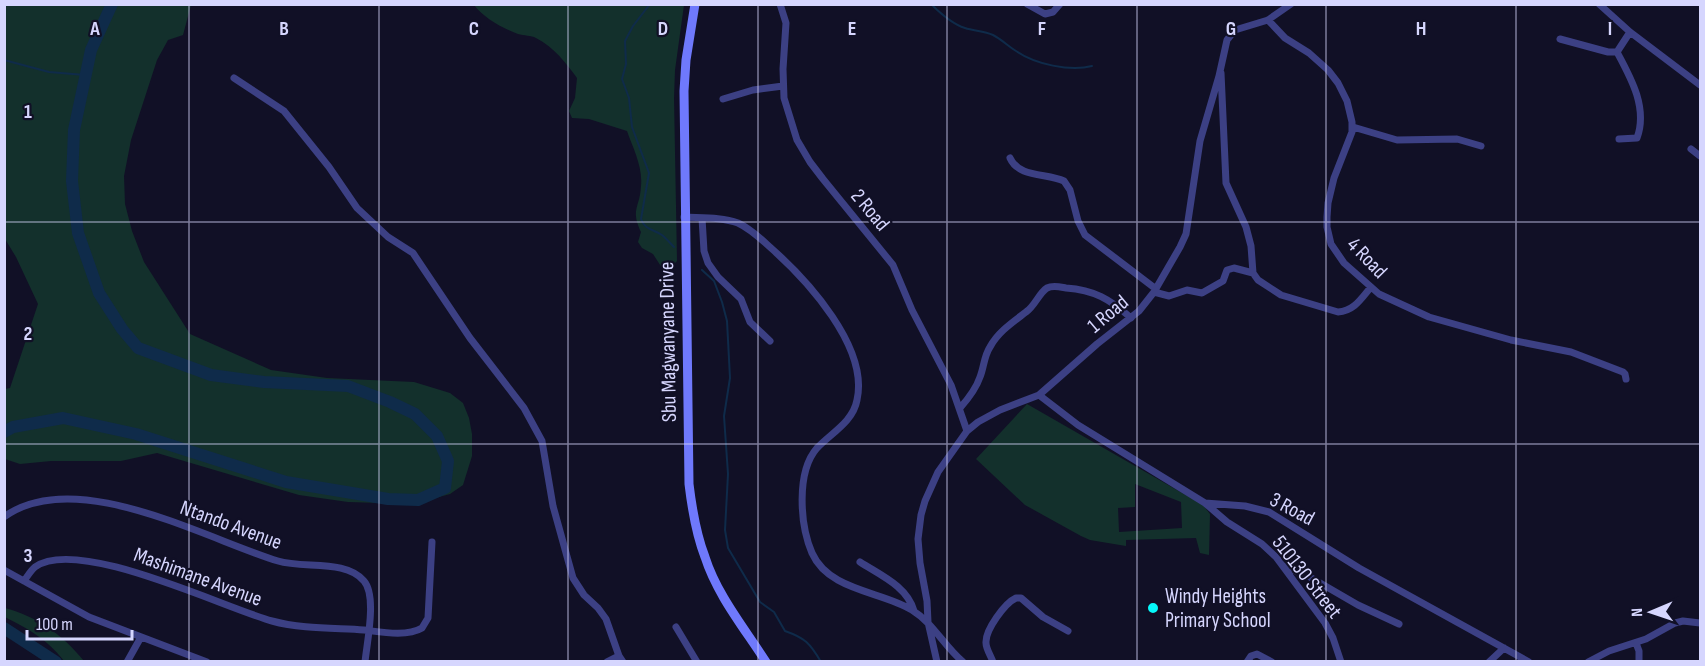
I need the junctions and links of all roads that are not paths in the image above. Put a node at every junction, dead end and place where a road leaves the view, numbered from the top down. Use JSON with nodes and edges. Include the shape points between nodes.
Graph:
{"nodes":[{"id":1,"x":695,"y":4,"type":"edge"},
{"id":2,"x":780,"y":4,"type":"edge"},
{"id":3,"x":1027,"y":4,"type":"edge"},
{"id":4,"x":1060,"y":4,"type":"edge"},
{"id":5,"x":1291,"y":4,"type":"edge"},
{"id":6,"x":1603,"y":6,"type":"edge"},
{"id":7,"x":1268,"y":20,"type":"junction"},
{"id":8,"x":1630,"y":32,"type":"junction"},
{"id":9,"x":1560,"y":39,"type":"dead end"},
{"id":10,"x":1617,"y":52,"type":"junction"},
{"id":11,"x":1221,"y":67,"type":"junction"},
{"id":12,"x":234,"y":78,"type":"dead end"},
{"id":13,"x":1701,"y":84,"type":"edge"},
{"id":14,"x":783,"y":86,"type":"junction"},
{"id":15,"x":723,"y":99,"type":"dead end"},
{"id":16,"x":1353,"y":127,"type":"junction"},
{"id":17,"x":1618,"y":139,"type":"dead end"},
{"id":18,"x":1480,"y":147,"type":"dead end"},
{"id":19,"x":1691,"y":149,"type":"dead end"},
{"id":20,"x":1701,"y":156,"type":"edge"},
{"id":21,"x":1010,"y":158,"type":"dead end"},
{"id":22,"x":684,"y":217,"type":"junction"},
{"id":23,"x":702,"y":218,"type":"junction"},
{"id":24,"x":1253,"y":273,"type":"junction"},
{"id":25,"x":1371,"y":287,"type":"junction"},
{"id":26,"x":1155,"y":290,"type":"junction"},
{"id":27,"x":1131,"y":318,"type":"junction"},
{"id":28,"x":770,"y":340,"type":"dead end"},
{"id":29,"x":1626,"y":379,"type":"dead end"},
{"id":30,"x":1039,"y":395,"type":"junction"},
{"id":31,"x":960,"y":408,"type":"junction"},
{"id":32,"x":967,"y":431,"type":"junction"},
{"id":33,"x":1205,"y":503,"type":"junction"},
{"id":34,"x":4,"y":517,"type":"edge"},
{"id":35,"x":432,"y":542,"type":"dead end"},
{"id":36,"x":860,"y":562,"type":"dead end"},
{"id":37,"x":1283,"y":566,"type":"junction"},
{"id":38,"x":4,"y":570,"type":"edge"},
{"id":39,"x":24,"y":581,"type":"junction"},
{"id":40,"x":914,"y":611,"type":"junction"},
{"id":41,"x":928,"y":622,"type":"junction"},
{"id":42,"x":1701,"y":622,"type":"edge"},
{"id":43,"x":1399,"y":624,"type":"dead end"},
{"id":44,"x":675,"y":627,"type":"dead end"},
{"id":45,"x":368,"y":631,"type":"junction"},
{"id":46,"x":1068,"y":631,"type":"dead end"},
{"id":47,"x":141,"y":637,"type":"junction"},
{"id":48,"x":1636,"y":643,"type":"junction"},
{"id":49,"x":1504,"y":648,"type":"junction"},
{"id":50,"x":621,"y":659,"type":"edge"},
{"id":51,"x":203,"y":661,"type":"edge"},
{"id":52,"x":127,"y":662,"type":"edge"},
{"id":53,"x":365,"y":662,"type":"edge"},
{"id":54,"x":607,"y":662,"type":"edge"},
{"id":55,"x":697,"y":662,"type":"edge"},
{"id":56,"x":766,"y":662,"type":"edge"},
{"id":57,"x":937,"y":662,"type":"edge"},
{"id":58,"x":963,"y":662,"type":"edge"},
{"id":59,"x":993,"y":662,"type":"edge"},
{"id":60,"x":1247,"y":662,"type":"edge"},
{"id":61,"x":1272,"y":662,"type":"edge"},
{"id":62,"x":1341,"y":662,"type":"edge"},
{"id":63,"x":1489,"y":662,"type":"edge"},
{"id":64,"x":1529,"y":662,"type":"edge"},
{"id":65,"x":1588,"y":662,"type":"edge"},
{"id":66,"x":1639,"y":662,"type":"edge"}],
"edges":[{"from":1,"to":22,"type":"main road","name":"Sbu Magwanyane Drive","via":[[684,91]]},
{"from":2,"to":14,"type":"street","name":"2 Road","via":[[786,22]]},
{"from":3,"to":4,"type":"street","via":[[1046,14]]},
{"from":5,"to":7,"type":"street","name":"1 Road"},
{"from":6,"to":8,"type":"street"},
{"from":7,"to":11,"type":"street","name":"1 Road","via":[[1230,34]]},
{"from":7,"to":16,"type":"street","via":[[1334,76],[1347,101]]},
{"from":8,"to":10,"type":"street"},
{"from":8,"to":13,"type":"street"},
{"from":9,"to":10,"type":"street"},
{"from":10,"to":17,"type":"street","via":[[1641,110],[1637,138]]},
{"from":11,"to":24,"type":"street","via":[[1226,183],[1246,227]]},
{"from":11,"to":26,"type":"street","name":"1 Road","via":[[1200,141],[1186,234]]},
{"from":12,"to":50,"type":"street","via":[[284,111],[357,208],[388,237],[413,253],[470,338],[524,408],[542,441],[553,506],[573,578],[606,619]]},
{"from":14,"to":15,"type":"street"},
{"from":14,"to":31,"type":"street","name":"2 Road","via":[[789,116],[804,152],[893,265]]},
{"from":16,"to":18,"type":"street","via":[[1397,140],[1457,140]]},
{"from":16,"to":25,"type":"street","name":"4 Road","via":[[1331,190],[1327,227],[1337,254]]},
{"from":19,"to":20,"type":"street"},
{"from":21,"to":26,"type":"street","via":[[1019,169],[1064,182],[1085,235]]},
{"from":22,"to":23,"type":"street"},
{"from":22,"to":56,"type":"main road","name":"Sbu Magwanyane Drive","via":[[691,506],[713,575]]},
{"from":23,"to":28,"type":"street","via":[[708,263],[744,303],[750,322]]},
{"from":23,"to":40,"type":"street","via":[[736,222],[753,232],[803,278],[832,316],[855,363],[859,391],[847,421],[812,455],[805,470],[803,500],[808,543],[817,562],[839,581]]},
{"from":24,"to":25,"type":"street","via":[[1281,295],[1338,312],[1355,306]]},
{"from":24,"to":26,"type":"street","via":[[1227,270],[1222,281],[1202,293],[1187,290],[1169,296]]},
{"from":25,"to":29,"type":"street","name":"4 Road","via":[[1429,317],[1570,352],[1623,372]]},
{"from":26,"to":27,"type":"street","name":"1 Road"},
{"from":27,"to":30,"type":"street","name":"1 Road"},
{"from":27,"to":31,"type":"street","via":[[1115,303],[1095,293],[1072,288],[1046,289],[1029,311],[993,341],[979,380]]},
{"from":30,"to":32,"type":"street","name":"1 Road","via":[[1000,410]]},
{"from":30,"to":33,"type":"street","name":"3 Road","via":[[1078,425]]},
{"from":31,"to":32,"type":"street","name":"2 Road"},
{"from":32,"to":41,"type":"street","name":"1 Road","via":[[938,472],[921,515],[918,551]]},
{"from":33,"to":37,"type":"street","name":"510130 Street","via":[[1262,544]]},
{"from":33,"to":49,"type":"street","name":"3 Road","via":[[1269,512],[1359,568]]},
{"from":34,"to":45,"type":"street","name":"Ntando Avenue","via":[[40,502],[109,504],[153,514],[280,562],[345,568],[358,575],[368,588]]},
{"from":35,"to":45,"type":"street","name":"Mashimane Avenue","via":[[425,626],[410,632]]},
{"from":36,"to":40,"type":"street","via":[[903,591]]},
{"from":37,"to":43,"type":"street"},
{"from":37,"to":62,"type":"street","name":"510130 Street","via":[[1330,631]]},
{"from":38,"to":39,"type":"street"},
{"from":39,"to":45,"type":"street","name":"Mashimane Avenue","via":[[35,567],[49,562],[101,563],[278,622]]},
{"from":39,"to":47,"type":"street","via":[[89,618]]},
{"from":40,"to":41,"type":"street"},
{"from":41,"to":57,"type":"street","name":"1 Road"},
{"from":41,"to":58,"type":"street"},
{"from":42,"to":48,"type":"street","via":[[1675,623]]},
{"from":44,"to":55,"type":"street"},
{"from":45,"to":53,"type":"street","name":"Ntando Avenue"},
{"from":46,"to":59,"type":"street","via":[[1021,598],[1012,600],[998,616],[986,640]]},
{"from":47,"to":51,"type":"street"},
{"from":47,"to":52,"type":"street"},
{"from":48,"to":65,"type":"street"},
{"from":48,"to":66,"type":"street"},
{"from":49,"to":63,"type":"street"},
{"from":49,"to":64,"type":"street","name":"3 Road"},
{"from":50,"to":54,"type":"street"},
{"from":60,"to":61,"type":"street","via":[[1257,654]]}]}
